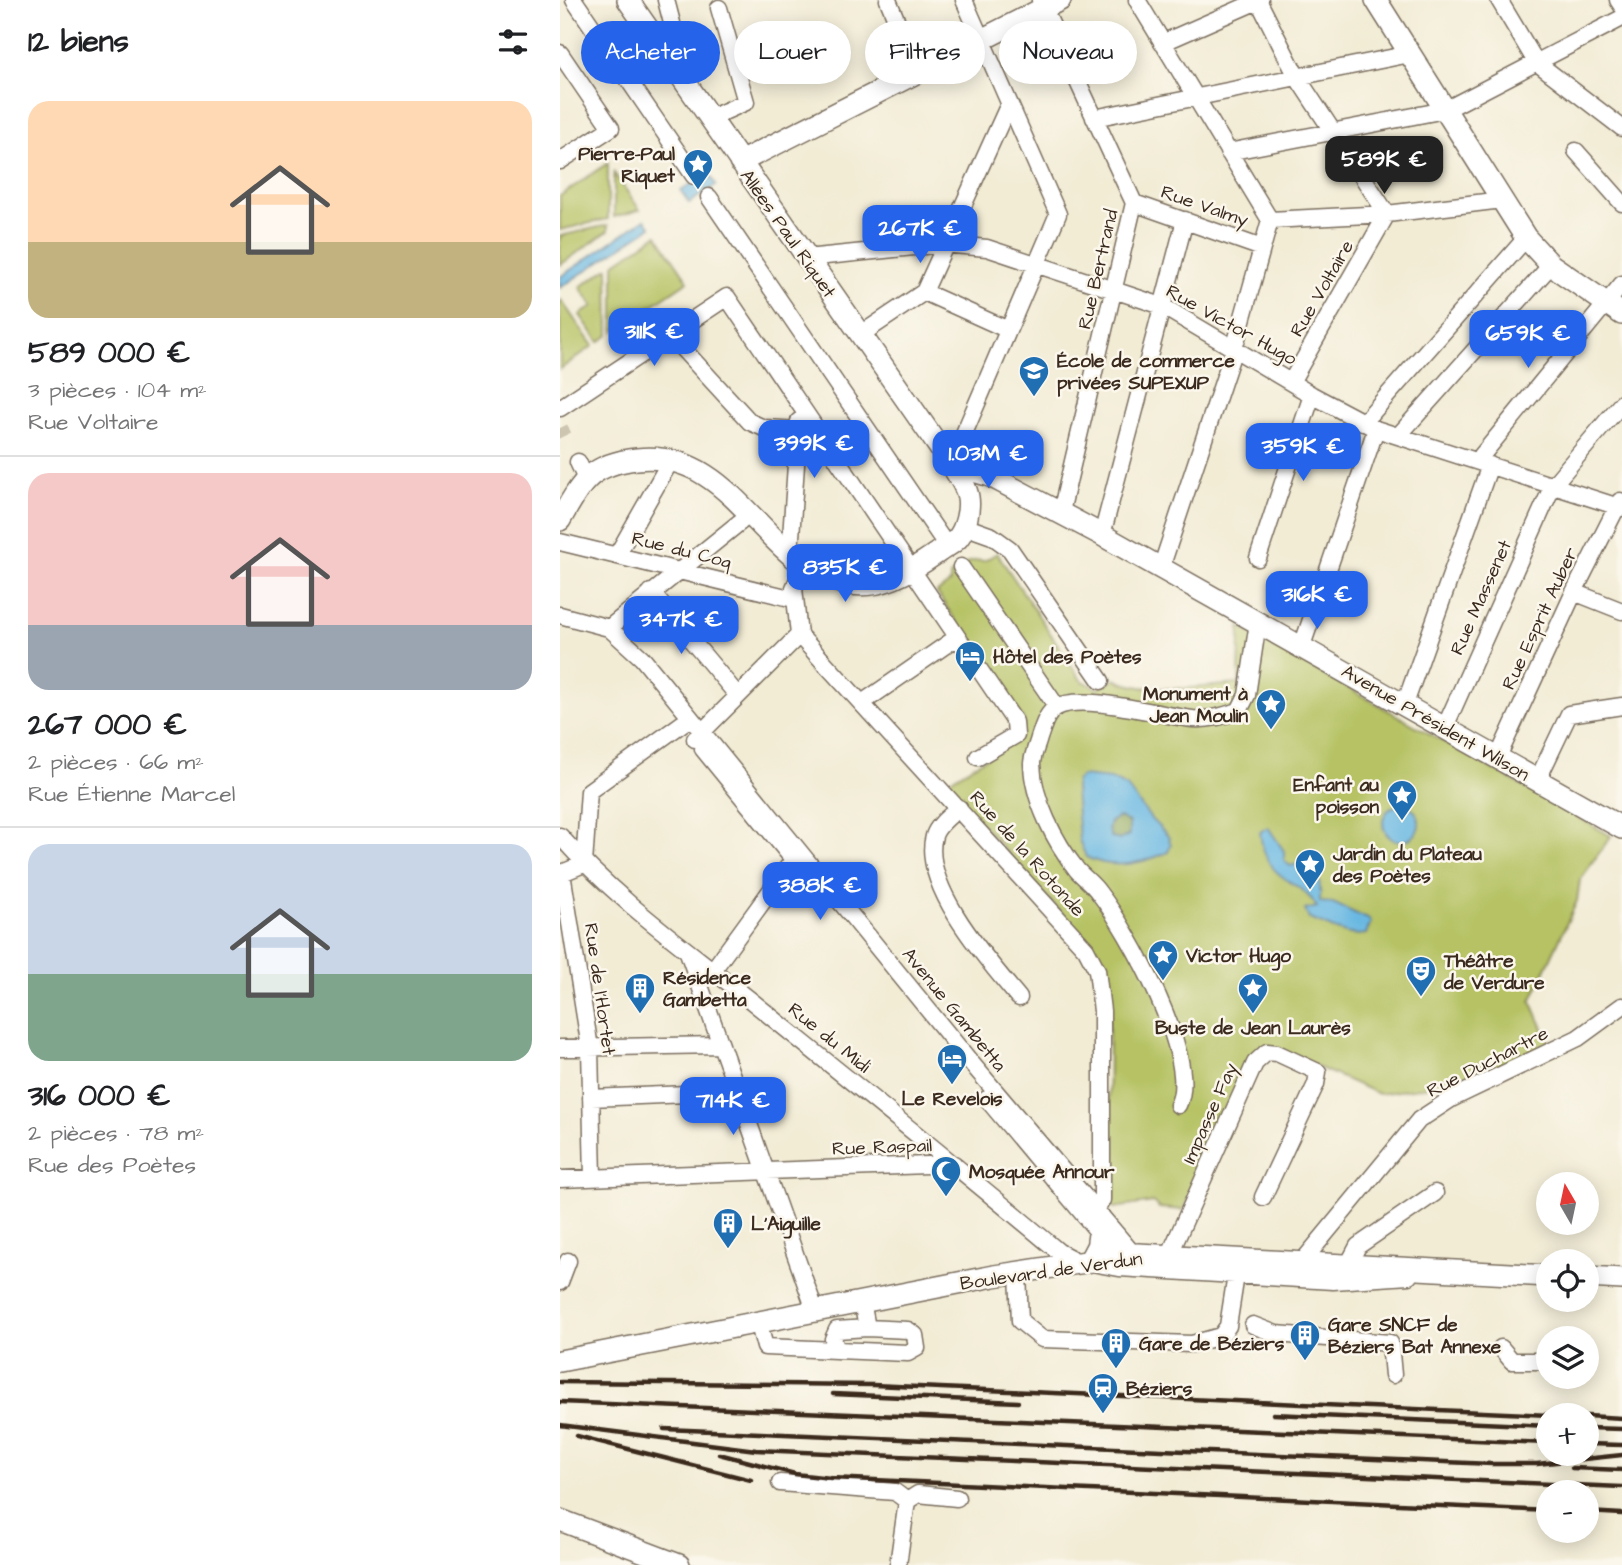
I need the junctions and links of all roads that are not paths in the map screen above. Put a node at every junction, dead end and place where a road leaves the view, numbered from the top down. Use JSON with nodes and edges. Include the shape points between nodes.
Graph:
{"nodes":[{"id":1,"x":574,"y":0,"type":"edge"},
{"id":2,"x":628,"y":0,"type":"edge"},
{"id":3,"x":666,"y":0,"type":"edge"},
{"id":4,"x":888,"y":0,"type":"edge"},
{"id":5,"x":964,"y":0,"type":"edge"},
{"id":6,"x":1137,"y":0,"type":"edge"},
{"id":7,"x":1258,"y":0,"type":"edge"},
{"id":8,"x":1376,"y":0,"type":"edge"},
{"id":9,"x":1499,"y":0,"type":"edge"},
{"id":10,"x":1618,"y":0,"type":"edge"},
{"id":11,"x":1048,"y":3,"type":"edge"},
{"id":12,"x":1622,"y":6,"type":"edge"},
{"id":13,"x":719,"y":8,"type":"dead end"},
{"id":14,"x":1622,"y":18,"type":"edge"},
{"id":15,"x":643,"y":21,"type":"edge"},
{"id":16,"x":671,"y":21,"type":"edge"},
{"id":17,"x":897,"y":21,"type":"edge"},
{"id":18,"x":972,"y":21,"type":"edge"},
{"id":19,"x":985,"y":37,"type":"edge"},
{"id":20,"x":1162,"y":43,"type":"junction"},
{"id":21,"x":985,"y":51,"type":"edge"},
{"id":22,"x":560,"y":53,"type":"edge"},
{"id":23,"x":1410,"y":54,"type":"junction"},
{"id":24,"x":1536,"y":62,"type":"junction"},
{"id":25,"x":1297,"y":76,"type":"junction"},
{"id":26,"x":687,"y":84,"type":"edge"},
{"id":27,"x":894,"y":84,"type":"edge"},
{"id":28,"x":1195,"y":97,"type":"junction"},
{"id":29,"x":1009,"y":104,"type":"junction"},
{"id":30,"x":1445,"y":110,"type":"junction"},
{"id":31,"x":710,"y":118,"type":"junction"},
{"id":32,"x":1094,"y":118,"type":"junction"},
{"id":33,"x":1622,"y":128,"type":"edge"},
{"id":34,"x":1332,"y":132,"type":"junction"},
{"id":35,"x":1576,"y":151,"type":"dead end"},
{"id":36,"x":1227,"y":152,"type":"junction"},
{"id":37,"x":560,"y":161,"type":"edge"},
{"id":38,"x":740,"y":162,"type":"junction"},
{"id":39,"x":694,"y":176,"type":"dead end"},
{"id":40,"x":709,"y":197,"type":"dead end"},
{"id":41,"x":1502,"y":200,"type":"junction"},
{"id":42,"x":1134,"y":203,"type":"junction"},
{"id":43,"x":1622,"y":203,"type":"edge"},
{"id":44,"x":1387,"y":215,"type":"junction"},
{"id":45,"x":1185,"y":220,"type":"junction"},
{"id":46,"x":1270,"y":220,"type":"junction"},
{"id":47,"x":1526,"y":238,"type":"junction"},
{"id":48,"x":943,"y":244,"type":"junction"},
{"id":49,"x":1262,"y":248,"type":"junction"},
{"id":50,"x":806,"y":258,"type":"junction"},
{"id":51,"x":1036,"y":264,"type":"junction"},
{"id":52,"x":1551,"y":265,"type":"junction"},
{"id":53,"x":1622,"y":284,"type":"edge"},
{"id":54,"x":1114,"y":289,"type":"junction"},
{"id":55,"x":924,"y":292,"type":"junction"},
{"id":56,"x":1162,"y":306,"type":"junction"},
{"id":57,"x":1614,"y":308,"type":"edge"},
{"id":58,"x":1006,"y":329,"type":"junction"},
{"id":59,"x":670,"y":335,"type":"junction"},
{"id":60,"x":860,"y":335,"type":"junction"},
{"id":61,"x":1234,"y":349,"type":"junction"},
{"id":62,"x":1291,"y":382,"type":"junction"},
{"id":63,"x":1312,"y":396,"type":"junction"},
{"id":64,"x":1622,"y":403,"type":"edge"},
{"id":65,"x":800,"y":406,"type":"junction"},
{"id":66,"x":560,"y":408,"type":"edge"},
{"id":67,"x":1370,"y":425,"type":"junction"},
{"id":68,"x":799,"y":430,"type":"junction"},
{"id":69,"x":1399,"y":435,"type":"junction"},
{"id":70,"x":671,"y":460,"type":"junction"},
{"id":71,"x":1484,"y":462,"type":"junction"},
{"id":72,"x":951,"y":464,"type":"junction"},
{"id":73,"x":990,"y":476,"type":"junction"},
{"id":74,"x":1553,"y":485,"type":"junction"},
{"id":75,"x":968,"y":497,"type":"junction"},
{"id":76,"x":1620,"y":505,"type":"edge"},
{"id":77,"x":1061,"y":512,"type":"junction"},
{"id":78,"x":750,"y":513,"type":"junction"},
{"id":79,"x":560,"y":520,"type":"edge"},
{"id":80,"x":964,"y":526,"type":"junction"},
{"id":81,"x":1102,"y":535,"type":"junction"},
{"id":82,"x":560,"y":542,"type":"edge"},
{"id":83,"x":947,"y":546,"type":"junction"},
{"id":84,"x":617,"y":555,"type":"junction"},
{"id":85,"x":797,"y":558,"type":"junction"},
{"id":86,"x":1258,"y":558,"type":"dead end"},
{"id":87,"x":961,"y":567,"type":"dead end"},
{"id":88,"x":1161,"y":568,"type":"junction"},
{"id":89,"x":680,"y":570,"type":"junction"},
{"id":90,"x":912,"y":570,"type":"junction"},
{"id":91,"x":651,"y":592,"type":"junction"},
{"id":92,"x":1574,"y":592,"type":"junction"},
{"id":93,"x":794,"y":599,"type":"junction"},
{"id":94,"x":1622,"y":611,"type":"edge"},
{"id":95,"x":560,"y":615,"type":"edge"},
{"id":96,"x":1258,"y":622,"type":"junction"},
{"id":97,"x":609,"y":628,"type":"junction"},
{"id":98,"x":799,"y":635,"type":"junction"},
{"id":99,"x":956,"y":638,"type":"junction"},
{"id":100,"x":1302,"y":646,"type":"junction"},
{"id":101,"x":1101,"y":681,"type":"dead end"},
{"id":102,"x":738,"y":696,"type":"junction"},
{"id":103,"x":862,"y":703,"type":"junction"},
{"id":104,"x":1405,"y":704,"type":"junction"},
{"id":105,"x":1622,"y":706,"type":"edge"},
{"id":106,"x":1057,"y":707,"type":"junction"},
{"id":107,"x":683,"y":723,"type":"junction"},
{"id":108,"x":1445,"y":727,"type":"junction"},
{"id":109,"x":699,"y":735,"type":"junction"},
{"id":110,"x":978,"y":757,"type":"dead end"},
{"id":111,"x":1498,"y":757,"type":"junction"},
{"id":112,"x":1538,"y":779,"type":"junction"},
{"id":113,"x":959,"y":808,"type":"junction"},
{"id":114,"x":1622,"y":828,"type":"edge"},
{"id":115,"x":560,"y":836,"type":"edge"},
{"id":116,"x":796,"y":857,"type":"junction"},
{"id":117,"x":584,"y":864,"type":"junction"},
{"id":118,"x":688,"y":952,"type":"junction"},
{"id":119,"x":713,"y":970,"type":"junction"},
{"id":120,"x":1019,"y":998,"type":"dead end"},
{"id":121,"x":1622,"y":1006,"type":"edge"},
{"id":122,"x":719,"y":1045,"type":"junction"},
{"id":123,"x":560,"y":1048,"type":"edge"},
{"id":124,"x":590,"y":1048,"type":"junction"},
{"id":125,"x":736,"y":1091,"type":"junction"},
{"id":126,"x":591,"y":1098,"type":"junction"},
{"id":127,"x":1178,"y":1105,"type":"dead end"},
{"id":128,"x":954,"y":1164,"type":"junction"},
{"id":129,"x":765,"y":1171,"type":"junction"},
{"id":130,"x":593,"y":1178,"type":"junction"},
{"id":131,"x":560,"y":1179,"type":"edge"},
{"id":132,"x":1435,"y":1193,"type":"dead end"},
{"id":133,"x":1263,"y":1197,"type":"dead end"},
{"id":134,"x":1095,"y":1221,"type":"junction"},
{"id":135,"x":1126,"y":1256,"type":"junction"},
{"id":136,"x":1169,"y":1256,"type":"junction"},
{"id":137,"x":568,"y":1261,"type":"dead end"},
{"id":138,"x":1303,"y":1262,"type":"junction"},
{"id":139,"x":1083,"y":1263,"type":"junction"},
{"id":140,"x":1348,"y":1265,"type":"junction"},
{"id":141,"x":1452,"y":1271,"type":"junction"},
{"id":142,"x":1018,"y":1273,"type":"junction"},
{"id":143,"x":1236,"y":1275,"type":"junction"},
{"id":144,"x":1536,"y":1275,"type":"edge"},
{"id":145,"x":1599,"y":1278,"type":"edge"},
{"id":146,"x":1622,"y":1279,"type":"edge"},
{"id":147,"x":560,"y":1282,"type":"edge"},
{"id":148,"x":862,"y":1301,"type":"junction"},
{"id":149,"x":815,"y":1310,"type":"junction"},
{"id":150,"x":758,"y":1321,"type":"junction"},
{"id":151,"x":1253,"y":1325,"type":"dead end"},
{"id":152,"x":867,"y":1328,"type":"junction"},
{"id":153,"x":1501,"y":1348,"type":"dead end"},
{"id":154,"x":837,"y":1350,"type":"junction"},
{"id":155,"x":560,"y":1361,"type":"edge"},
{"id":156,"x":1536,"y":1362,"type":"edge"},
{"id":157,"x":1392,"y":1375,"type":"dead end"},
{"id":158,"x":780,"y":1483,"type":"dead end"},
{"id":159,"x":957,"y":1498,"type":"dead end"},
{"id":160,"x":907,"y":1501,"type":"junction"},
{"id":161,"x":560,"y":1520,"type":"edge"},
{"id":162,"x":679,"y":1565,"type":"edge"},
{"id":163,"x":898,"y":1565,"type":"edge"}],
"edges":[{"from":1,"to":39,"type":"street"},
{"from":2,"to":15,"type":"main road","name":"Allées Paul Riquet"},
{"from":3,"to":16,"type":"street"},
{"from":4,"to":17,"type":"street"},
{"from":5,"to":18,"type":"street"},
{"from":6,"to":20,"type":"street"},
{"from":7,"to":20,"type":"street"},
{"from":7,"to":25,"type":"street"},
{"from":8,"to":23,"type":"main road"},
{"from":9,"to":24,"type":"street"},
{"from":10,"to":12,"type":"street"},
{"from":11,"to":19,"type":"main road"},
{"from":11,"to":32,"type":"street","name":"Rue Bertrand"},
{"from":13,"to":31,"type":"street","via":[[746,102]]},
{"from":14,"to":24,"type":"street"},
{"from":20,"to":28,"type":"street"},
{"from":21,"to":29,"type":"street"},
{"from":22,"to":37,"type":"street","via":[[611,128]]},
{"from":23,"to":25,"type":"street"},
{"from":23,"to":30,"type":"main road"},
{"from":24,"to":30,"type":"street"},
{"from":24,"to":33,"type":"street"},
{"from":25,"to":28,"type":"street"},
{"from":25,"to":34,"type":"street"},
{"from":26,"to":31,"type":"main road","name":"Allées Paul Riquet"},
{"from":27,"to":38,"type":"main road"},
{"from":28,"to":32,"type":"street"},
{"from":28,"to":36,"type":"street"},
{"from":29,"to":48,"type":"street"},
{"from":29,"to":51,"type":"street","via":[[1058,214]]},
{"from":30,"to":34,"type":"street"},
{"from":30,"to":41,"type":"main road"},
{"from":31,"to":38,"type":"main road","name":"Allées Paul Riquet"},
{"from":32,"to":42,"type":"street","name":"Rue Bertrand"},
{"from":34,"to":36,"type":"street"},
{"from":34,"to":44,"type":"street"},
{"from":35,"to":43,"type":"street"},
{"from":36,"to":46,"type":"street"},
{"from":38,"to":50,"type":"main road","name":"Allées Paul Riquet"},
{"from":40,"to":83,"type":"street"},
{"from":41,"to":44,"type":"street"},
{"from":41,"to":47,"type":"main road"},
{"from":42,"to":45,"type":"street","name":"Rue Valmy"},
{"from":42,"to":54,"type":"street","name":"Rue Bertrand"},
{"from":44,"to":46,"type":"street"},
{"from":44,"to":62,"type":"street","name":"Rue Voltaire"},
{"from":45,"to":49,"type":"street","name":"Rue Valmy"},
{"from":45,"to":56,"type":"street"},
{"from":46,"to":49,"type":"street"},
{"from":47,"to":52,"type":"main road"},
{"from":47,"to":67,"type":"street"},
{"from":48,"to":50,"type":"street","name":"Rue Victor Hugo"},
{"from":48,"to":51,"type":"street","name":"Rue Victor Hugo","via":[[987,248]]},
{"from":48,"to":55,"type":"street"},
{"from":49,"to":61,"type":"street"},
{"from":50,"to":60,"type":"main road","name":"Allées Paul Riquet"},
{"from":51,"to":54,"type":"street","name":"Rue Victor Hugo"},
{"from":51,"to":58,"type":"street"},
{"from":52,"to":57,"type":"main road"},
{"from":52,"to":69,"type":"street"},
{"from":53,"to":57,"type":"street"},
{"from":54,"to":56,"type":"street","name":"Rue Victor Hugo"},
{"from":54,"to":77,"type":"street","name":"Rue Bertrand"},
{"from":55,"to":58,"type":"street"},
{"from":55,"to":60,"type":"street"},
{"from":56,"to":61,"type":"street","name":"Rue Victor Hugo"},
{"from":56,"to":81,"type":"street"},
{"from":57,"to":71,"type":"street"},
{"from":58,"to":72,"type":"street"},
{"from":59,"to":65,"type":"street","via":[[727,298]]},
{"from":59,"to":66,"type":"street"},
{"from":59,"to":68,"type":"street","via":[[750,422],[764,428]]},
{"from":60,"to":72,"type":"main road","name":"Allées Paul Riquet"},
{"from":61,"to":62,"type":"street","name":"Rue Victor Hugo"},
{"from":61,"to":88,"type":"street"},
{"from":62,"to":63,"type":"street","name":"Rue Victor Hugo"},
{"from":63,"to":67,"type":"street","name":"Rue Victor Hugo"},
{"from":63,"to":86,"type":"street"},
{"from":64,"to":74,"type":"street","name":"Rue Massenet"},
{"from":65,"to":68,"type":"street"},
{"from":65,"to":90,"type":"street"},
{"from":67,"to":69,"type":"street","name":"Rue Victor Hugo"},
{"from":67,"to":100,"type":"street"},
{"from":68,"to":85,"type":"street"},
{"from":69,"to":71,"type":"street","name":"Rue Victor Hugo"},
{"from":70,"to":78,"type":"main road","via":[[706,473]]},
{"from":70,"to":79,"type":"main road","via":[[623,460],[581,469]]},
{"from":70,"to":84,"type":"street"},
{"from":71,"to":74,"type":"street","name":"Rue Victor Hugo"},
{"from":71,"to":104,"type":"street"},
{"from":72,"to":73,"type":"main road","name":"Avenue Président Wilson"},
{"from":72,"to":75,"type":"main road","name":"Allées Paul Riquet"},
{"from":73,"to":75,"type":"main road","via":[[974,486]]},
{"from":73,"to":77,"type":"main road","name":"Avenue Président Wilson"},
{"from":74,"to":76,"type":"street","name":"Rue Victor Hugo"},
{"from":74,"to":108,"type":"street","name":"Rue Massenet"},
{"from":75,"to":80,"type":"main road"},
{"from":76,"to":92,"type":"street","name":"Rue Esprit Auber"},
{"from":77,"to":81,"type":"main road","name":"Avenue Président Wilson"},
{"from":78,"to":85,"type":"main road"},
{"from":78,"to":89,"type":"street"},
{"from":80,"to":83,"type":"main road"},
{"from":80,"to":101,"type":"street","via":[[992,536],[1010,549]]},
{"from":81,"to":88,"type":"main road","name":"Avenue Président Wilson"},
{"from":82,"to":84,"type":"street","name":"Rue du Coq"},
{"from":83,"to":90,"type":"main road"},
{"from":84,"to":89,"type":"street","name":"Rue du Coq"},
{"from":85,"to":90,"type":"main road","via":[[845,583],[877,583]]},
{"from":85,"to":93,"type":"street"},
{"from":87,"to":106,"type":"street"},
{"from":88,"to":96,"type":"main road","name":"Avenue Président Wilson"},
{"from":89,"to":91,"type":"street"},
{"from":89,"to":93,"type":"street","name":"Rue du Coq"},
{"from":90,"to":99,"type":"street"},
{"from":91,"to":97,"type":"street"},
{"from":91,"to":102,"type":"street"},
{"from":92,"to":94,"type":"street"},
{"from":92,"to":111,"type":"street","name":"Rue Esprit Auber"},
{"from":93,"to":98,"type":"street"},
{"from":95,"to":97,"type":"street","name":"Avenue Gambetta"},
{"from":96,"to":100,"type":"main road","name":"Avenue Président Wilson"},
{"from":96,"to":106,"type":"street","via":[[1247,695],[1239,711],[1217,719],[1193,719],[1104,705]]},
{"from":97,"to":107,"type":"street","name":"Avenue Gambetta"},
{"from":97,"to":109,"type":"street","name":"Avenue Gambetta","via":[[642,658]]},
{"from":98,"to":102,"type":"street"},
{"from":98,"to":103,"type":"street","name":"Rue de la Rotonde"},
{"from":99,"to":103,"type":"street"},
{"from":99,"to":110,"type":"street","via":[[1015,722],[1016,735]]},
{"from":100,"to":104,"type":"main road","name":"Avenue Président Wilson"},
{"from":102,"to":109,"type":"street"},
{"from":103,"to":113,"type":"street","name":"Rue de la Rotonde"},
{"from":104,"to":108,"type":"main road","name":"Avenue Président Wilson"},
{"from":105,"to":112,"type":"street","via":[[1569,714]]},
{"from":106,"to":127,"type":"street","via":[[1046,718],[1032,763],[1048,823],[1116,919],[1164,1008],[1183,1072]]},
{"from":107,"to":109,"type":"street","name":"Avenue Gambetta"},
{"from":107,"to":117,"type":"street","via":[[589,791]]},
{"from":108,"to":111,"type":"main road","name":"Avenue Président Wilson"},
{"from":109,"to":116,"type":"street","name":"Avenue Gambetta"},
{"from":111,"to":112,"type":"main road","name":"Avenue Président Wilson"},
{"from":112,"to":114,"type":"main road","name":"Avenue Président Wilson"},
{"from":113,"to":120,"type":"street","via":[[934,832],[936,875],[978,948]]},
{"from":113,"to":134,"type":"street","name":"Rue de la Rotonde","via":[[1086,948],[1097,970],[1102,1011],[1102,1200]]},
{"from":115,"to":117,"type":"street","name":"Rue du Midi"},
{"from":116,"to":119,"type":"street"},
{"from":116,"to":134,"type":"street","name":"Avenue Gambetta","via":[[968,1068],[1061,1191]]},
{"from":117,"to":118,"type":"street","name":"Rue du Midi"},
{"from":117,"to":124,"type":"street","name":"Rue de l'Hortet","via":[[562,873]]},
{"from":118,"to":119,"type":"street","name":"Rue du Midi"},
{"from":118,"to":122,"type":"street"},
{"from":119,"to":128,"type":"street","name":"Rue du Midi"},
{"from":121,"to":138,"type":"street","name":"Rue Duchartre","via":[[1578,1038],[1451,1099],[1419,1120]]},
{"from":122,"to":124,"type":"street"},
{"from":122,"to":125,"type":"street"},
{"from":123,"to":124,"type":"street"},
{"from":124,"to":126,"type":"street","name":"Rue de l'Hortet"},
{"from":125,"to":126,"type":"street"},
{"from":125,"to":129,"type":"street"},
{"from":126,"to":130,"type":"street","name":"Rue de l'Hortet"},
{"from":128,"to":129,"type":"street","name":"Rue Raspail"},
{"from":128,"to":139,"type":"street","name":"Rue du Midi","via":[[1059,1252]]},
{"from":129,"to":130,"type":"street","name":"Rue Raspail"},
{"from":129,"to":149,"type":"street"},
{"from":130,"to":131,"type":"street","name":"Rue Raspail"},
{"from":132,"to":140,"type":"street","via":[[1358,1245]]},
{"from":133,"to":136,"type":"street","name":"Impasse Fay","via":[[1318,1072],[1267,1052],[1255,1063]]},
{"from":134,"to":135,"type":"street","name":"Avenue Gambetta"},
{"from":134,"to":139,"type":"street","via":[[1095,1245]]},
{"from":135,"to":136,"type":"main road","name":"Boulevard de Verdun"},
{"from":135,"to":139,"type":"main road","name":"Boulevard de Verdun"},
{"from":136,"to":138,"type":"main road","name":"Boulevard de Verdun"},
{"from":137,"to":147,"type":"street"},
{"from":138,"to":140,"type":"main road","name":"Boulevard de Verdun"},
{"from":139,"to":142,"type":"main road","name":"Boulevard de Verdun"},
{"from":139,"to":143,"type":"street"},
{"from":140,"to":141,"type":"main road","name":"Boulevard de Verdun"},
{"from":141,"to":143,"type":"street","via":[[1333,1281]]},
{"from":141,"to":144,"type":"main road","name":"Boulevard de Verdun"},
{"from":142,"to":143,"type":"street","via":[[1020,1321],[1042,1339],[1192,1345],[1221,1336],[1228,1326]]},
{"from":142,"to":148,"type":"main road","name":"Boulevard de Verdun"},
{"from":145,"to":146,"type":"main road"},
{"from":148,"to":149,"type":"main road","name":"Boulevard de Verdun"},
{"from":148,"to":152,"type":"street"},
{"from":149,"to":150,"type":"main road","name":"Boulevard de Verdun"},
{"from":150,"to":154,"type":"street","via":[[765,1347]]},
{"from":150,"to":155,"type":"main road","name":"Boulevard de Verdun"},
{"from":151,"to":157,"type":"street","via":[[1276,1334],[1390,1343]]},
{"from":152,"to":154,"type":"street","via":[[837,1330],[833,1339]]},
{"from":152,"to":154,"type":"street","via":[[908,1330],[915,1335],[917,1348],[908,1353]]},
{"from":153,"to":156,"type":"street","via":[[1512,1361]]},
{"from":158,"to":160,"type":"street","via":[[895,1492]]},
{"from":159,"to":160,"type":"street","via":[[918,1494]]},
{"from":160,"to":163,"type":"street"},
{"from":161,"to":162,"type":"main road"}]}
